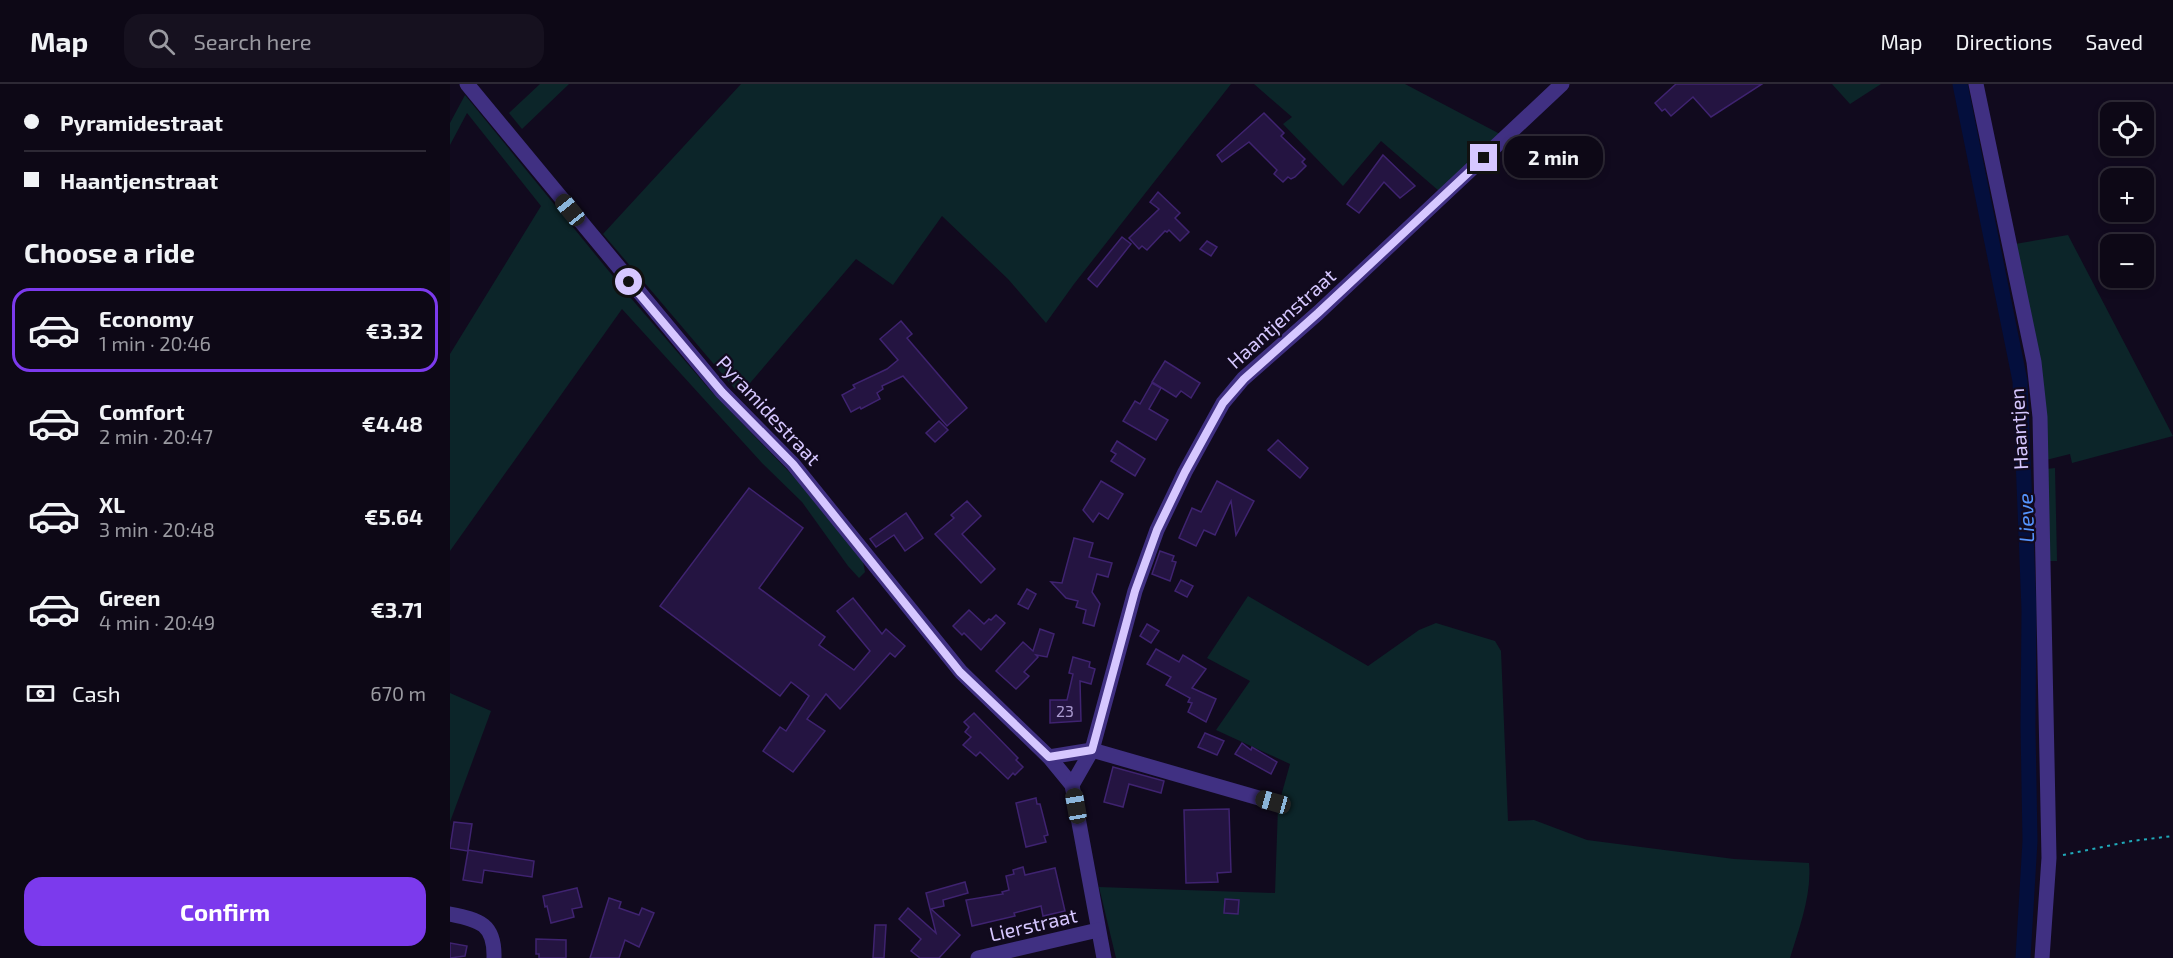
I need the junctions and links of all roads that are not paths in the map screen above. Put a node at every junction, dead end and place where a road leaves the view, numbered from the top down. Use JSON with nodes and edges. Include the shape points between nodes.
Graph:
{"nodes":[{"id":1,"x":467,"y":84,"type":"edge"},
{"id":2,"x":1562,"y":84,"type":"edge"},
{"id":3,"x":1976,"y":84,"type":"edge"},
{"id":4,"x":1092,"y":750,"type":"junction"},
{"id":5,"x":1049,"y":757,"type":"junction"},
{"id":6,"x":1072,"y":785,"type":"junction"},
{"id":7,"x":1273,"y":802,"type":"dead end"},
{"id":8,"x":450,"y":914,"type":"edge"},
{"id":9,"x":1098,"y":930,"type":"junction"},
{"id":10,"x":494,"y":958,"type":"edge"},
{"id":11,"x":978,"y":958,"type":"edge"},
{"id":12,"x":1104,"y":958,"type":"edge"},
{"id":13,"x":2042,"y":958,"type":"edge"}],
"edges":[{"from":1,"to":5,"type":"street","name":"Pyramidestraat","via":[[722,392],[793,464],[960,672]]},
{"from":2,"to":4,"type":"street","name":"Haantjenstraat","via":[[1244,379],[1223,403],[1157,530],[1135,591]]},
{"from":3,"to":13,"type":"street","name":"Haantjen","via":[[2034,362],[2040,417],[2049,858]]},
{"from":4,"to":5,"type":"street"},
{"from":4,"to":6,"type":"street","name":"Haantjenstraat"},
{"from":4,"to":7,"type":"street"},
{"from":5,"to":6,"type":"street","name":"Pyramidestraat"},
{"from":6,"to":9,"type":"street","name":"Pyramidestraat"},
{"from":8,"to":10,"type":"street","via":[[473,918],[487,928],[494,941]]},
{"from":9,"to":11,"type":"street","name":"Lierstraat"},
{"from":9,"to":12,"type":"street","name":"Pyramidestraat"}]}
